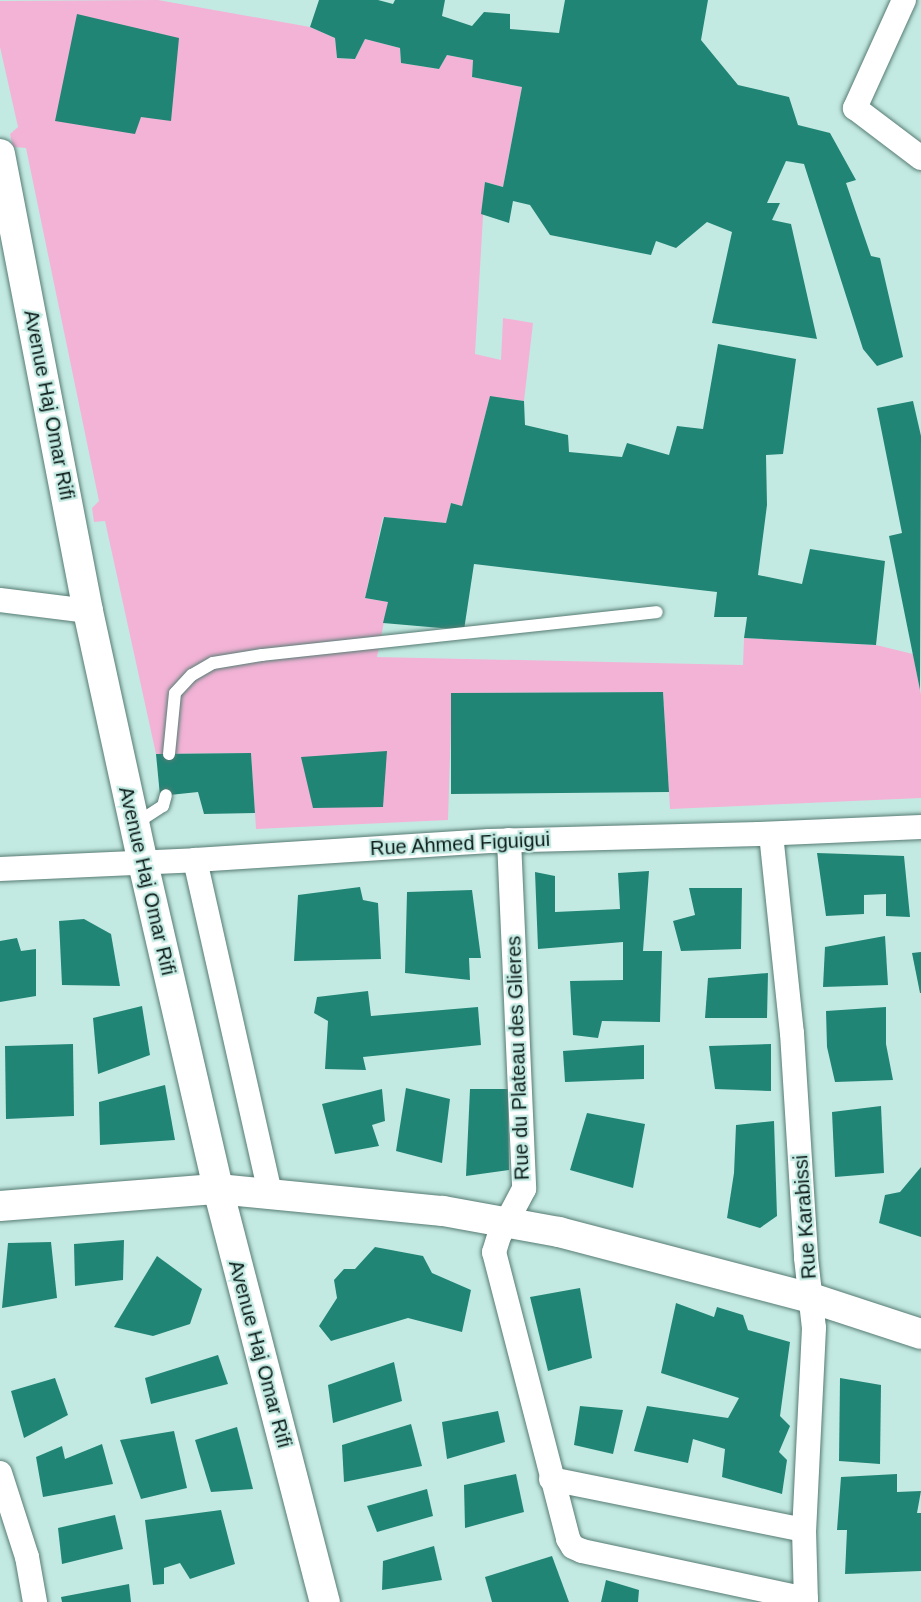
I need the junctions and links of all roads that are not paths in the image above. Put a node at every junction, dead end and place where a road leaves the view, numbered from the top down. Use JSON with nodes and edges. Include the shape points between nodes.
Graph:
{"nodes":[{"id":1,"x":904,"y":0,"type":"edge"},
{"id":2,"x":0,"y":154,"type":"edge"},
{"id":3,"x":921,"y":158,"type":"edge"},
{"id":4,"x":0,"y":600,"type":"edge"},
{"id":5,"x":88,"y":611,"type":"junction"},
{"id":6,"x":657,"y":612,"type":"dead end"},
{"id":7,"x":170,"y":754,"type":"dead end"},
{"id":8,"x":166,"y":795,"type":"dead end"},
{"id":9,"x":134,"y":825,"type":"junction"},
{"id":10,"x":921,"y":827,"type":"edge"},
{"id":11,"x":771,"y":834,"type":"junction"},
{"id":12,"x":509,"y":840,"type":"junction"},
{"id":13,"x":195,"y":860,"type":"junction"},
{"id":14,"x":142,"y":863,"type":"junction"},
{"id":15,"x":0,"y":869,"type":"edge"},
{"id":16,"x":218,"y":1188,"type":"junction"},
{"id":17,"x":270,"y":1194,"type":"junction"},
{"id":18,"x":0,"y":1206,"type":"edge"},
{"id":19,"x":507,"y":1220,"type":"junction"},
{"id":20,"x":811,"y":1298,"type":"junction"},
{"id":21,"x":921,"y":1334,"type":"edge"},
{"id":22,"x":0,"y":1473,"type":"edge"},
{"id":23,"x":551,"y":1479,"type":"junction"},
{"id":24,"x":804,"y":1530,"type":"junction"},
{"id":25,"x":806,"y":1601,"type":"edge"},
{"id":26,"x":35,"y":1602,"type":"edge"},
{"id":27,"x":325,"y":1602,"type":"edge"}],
"edges":[{"from":1,"to":3,"type":"street","via":[[855,108]]},
{"from":2,"to":5,"type":"street","name":"Avenue Haj Omar Rifi"},
{"from":4,"to":5,"type":"street"},
{"from":5,"to":9,"type":"street","name":"Avenue Haj Omar Rifi"},
{"from":6,"to":7,"type":"lane","via":[[213,663],[192,675],[176,693]]},
{"from":8,"to":9,"type":"lane","via":[[163,806]]},
{"from":9,"to":14,"type":"street","name":"Avenue Haj Omar Rifi"},
{"from":10,"to":11,"type":"street","name":"Rue Ahmed Figuigui"},
{"from":11,"to":12,"type":"street","name":"Rue Ahmed Figuigui"},
{"from":11,"to":20,"type":"street","name":"Rue Karabissi","via":[[792,1033]]},
{"from":12,"to":13,"type":"street","name":"Rue Ahmed Figuigui"},
{"from":12,"to":19,"type":"street","name":"Rue du Plateau des Glieres","via":[[524,1189]]},
{"from":13,"to":14,"type":"street","name":"Rue Ahmed Figuigui"},
{"from":13,"to":17,"type":"street"},
{"from":14,"to":15,"type":"street","name":"Rue Ahmed Figuigui"},
{"from":14,"to":16,"type":"street","name":"Avenue Haj Omar Rifi"},
{"from":16,"to":17,"type":"street"},
{"from":16,"to":18,"type":"street"},
{"from":16,"to":27,"type":"street","name":"Avenue Haj Omar Rifi"},
{"from":17,"to":19,"type":"street"},
{"from":19,"to":20,"type":"street"},
{"from":19,"to":23,"type":"street","name":"Rue du Plateau des Glieres","via":[[494,1252]]},
{"from":20,"to":21,"type":"street"},
{"from":20,"to":24,"type":"street","name":"Rue Karabissi","via":[[814,1328]]},
{"from":22,"to":26,"type":"street","via":[[27,1557]]},
{"from":23,"to":24,"type":"street"},
{"from":23,"to":25,"type":"street","name":"Rue du Plateau des Glieres","via":[[573,1547]]},
{"from":24,"to":25,"type":"street","name":"Rue Karabissi"}]}
